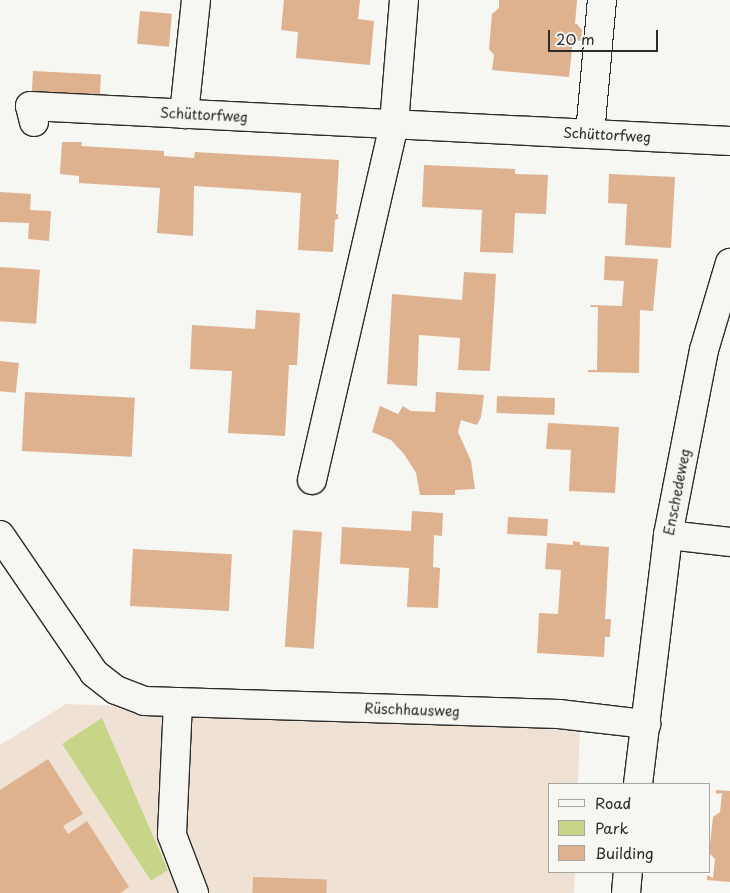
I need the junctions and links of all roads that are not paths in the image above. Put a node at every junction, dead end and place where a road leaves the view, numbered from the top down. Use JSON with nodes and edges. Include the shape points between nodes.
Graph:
{"nodes":[{"id":1,"x":196,"y":0,"type":"edge"},
{"id":2,"x":404,"y":0,"type":"edge"},
{"id":3,"x":602,"y":0,"type":"edge"},
{"id":4,"x":184,"y":114,"type":"junction"},
{"id":5,"x":34,"y":122,"type":"dead end"},
{"id":6,"x":394,"y":124,"type":"junction"},
{"id":7,"x":590,"y":134,"type":"junction"},
{"id":8,"x":730,"y":141,"type":"edge"},
{"id":9,"x":730,"y":263,"type":"edge"},
{"id":10,"x":312,"y":480,"type":"dead end"},
{"id":11,"x":0,"y":535,"type":"edge"},
{"id":12,"x":668,"y":535,"type":"junction"},
{"id":13,"x":730,"y":542,"type":"edge"},
{"id":14,"x":178,"y":702,"type":"junction"},
{"id":15,"x":646,"y":724,"type":"junction"},
{"id":16,"x":638,"y":783,"type":"edge"},
{"id":17,"x":628,"y":873,"type":"edge"},
{"id":18,"x":194,"y":893,"type":"edge"},
{"id":19,"x":626,"y":893,"type":"edge"}],
"edges":[{"from":1,"to":4,"type":"street"},
{"from":2,"to":6,"type":"street"},
{"from":3,"to":7,"type":"street"},
{"from":4,"to":5,"type":"street","name":"Schüttorfweg","via":[[30,106]]},
{"from":4,"to":6,"type":"street","name":"Schüttorfweg"},
{"from":6,"to":7,"type":"street","name":"Schüttorfweg"},
{"from":6,"to":10,"type":"street"},
{"from":7,"to":8,"type":"street","name":"Schüttorfweg"},
{"from":9,"to":12,"type":"street","name":"Enschedeweg","via":[[704,350]]},
{"from":11,"to":14,"type":"street","name":"Rüschhausweg","via":[[94,673],[116,690],[144,701]]},
{"from":12,"to":13,"type":"street"},
{"from":12,"to":15,"type":"street","name":"Enschedeweg"},
{"from":14,"to":15,"type":"street","name":"Rüschhausweg","via":[[559,714]]},
{"from":14,"to":18,"type":"street","via":[[172,835]]},
{"from":15,"to":16,"type":"street","name":"Enschedeweg"},
{"from":17,"to":19,"type":"street"}]}
